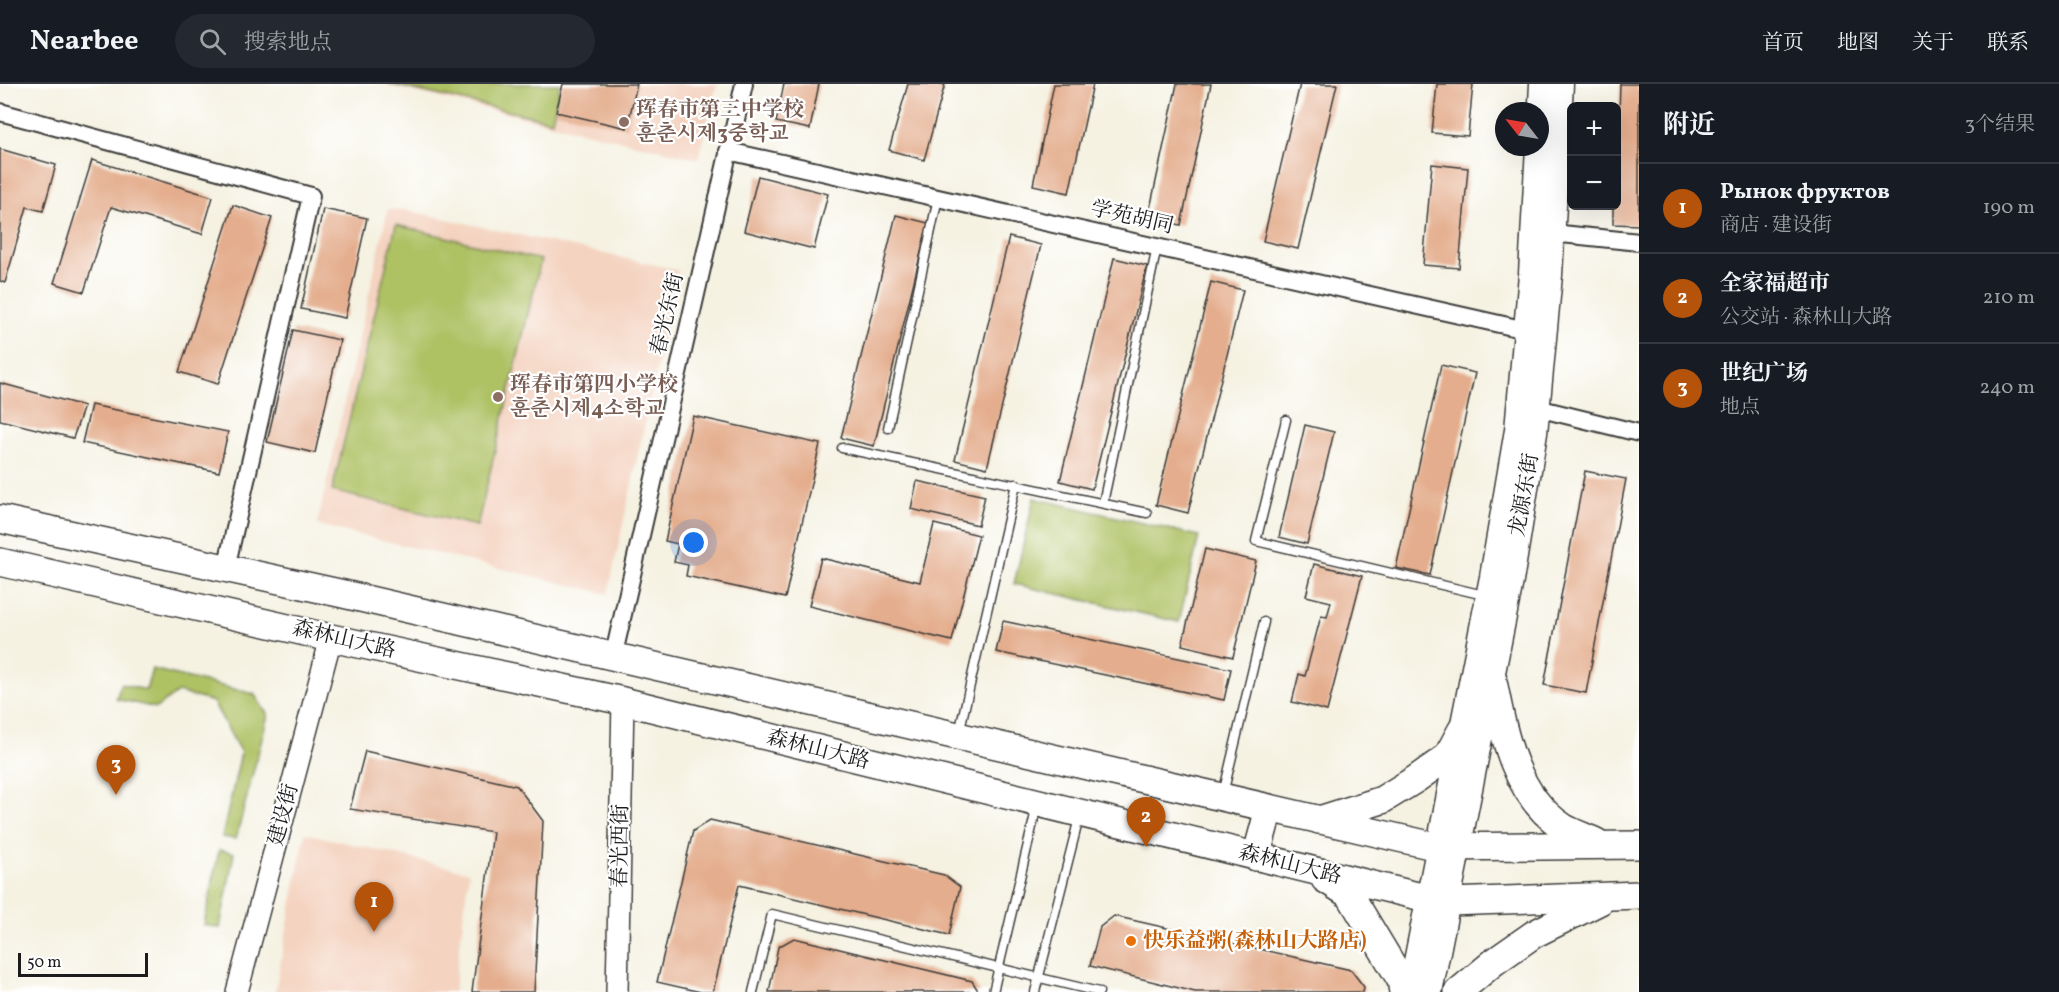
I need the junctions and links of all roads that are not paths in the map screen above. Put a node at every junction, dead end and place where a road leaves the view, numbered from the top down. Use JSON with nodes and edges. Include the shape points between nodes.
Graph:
{"nodes":[{"id":1,"x":744,"y":84,"type":"edge"},
{"id":2,"x":1542,"y":84,"type":"edge"},
{"id":3,"x":1562,"y":84,"type":"edge"},
{"id":4,"x":1541,"y":102,"type":"edge"},
{"id":5,"x":0,"y":112,"type":"edge"},
{"id":6,"x":728,"y":151,"type":"junction"},
{"id":7,"x":1538,"y":156,"type":"edge"},
{"id":8,"x":938,"y":198,"type":"junction"},
{"id":9,"x":1552,"y":233,"type":"junction"},
{"id":10,"x":1639,"y":242,"type":"edge"},
{"id":11,"x":1157,"y":247,"type":"junction"},
{"id":12,"x":1526,"y":330,"type":"junction"},
{"id":13,"x":1528,"y":405,"type":"junction"},
{"id":14,"x":1286,"y":420,"type":"dead end"},
{"id":15,"x":888,"y":428,"type":"dead end"},
{"id":16,"x":1639,"y":434,"type":"edge"},
{"id":17,"x":842,"y":448,"type":"dead end"},
{"id":18,"x":1016,"y":484,"type":"junction"},
{"id":19,"x":1103,"y":503,"type":"junction"},
{"id":20,"x":0,"y":506,"type":"edge"},
{"id":21,"x":1148,"y":513,"type":"dead end"},
{"id":22,"x":0,"y":519,"type":"edge"},
{"id":23,"x":45,"y":529,"type":"junction"},
{"id":24,"x":0,"y":562,"type":"edge"},
{"id":25,"x":0,"y":567,"type":"edge"},
{"id":26,"x":31,"y":568,"type":"junction"},
{"id":27,"x":226,"y":568,"type":"junction"},
{"id":28,"x":1488,"y":596,"type":"junction"},
{"id":29,"x":1264,"y":622,"type":"dead end"},
{"id":30,"x":332,"y":638,"type":"junction"},
{"id":31,"x":613,"y":658,"type":"junction"},
{"id":32,"x":1492,"y":676,"type":"junction"},
{"id":33,"x":623,"y":701,"type":"junction"},
{"id":34,"x":1461,"y":731,"type":"junction"},
{"id":35,"x":958,"y":738,"type":"junction"},
{"id":36,"x":1222,"y":798,"type":"junction"},
{"id":37,"x":1038,"y":804,"type":"junction"},
{"id":38,"x":1269,"y":809,"type":"junction"},
{"id":39,"x":1080,"y":814,"type":"junction"},
{"id":40,"x":1318,"y":820,"type":"junction"},
{"id":41,"x":1639,"y":845,"type":"edge"},
{"id":42,"x":1603,"y":846,"type":"junction"},
{"id":43,"x":1448,"y":848,"type":"junction"},
{"id":44,"x":1256,"y":857,"type":"junction"},
{"id":45,"x":1311,"y":870,"type":"junction"},
{"id":46,"x":1609,"y":896,"type":"junction"},
{"id":47,"x":1639,"y":896,"type":"edge"},
{"id":48,"x":1440,"y":900,"type":"junction"},
{"id":49,"x":998,"y":968,"type":"junction"},
{"id":50,"x":1039,"y":978,"type":"junction"},
{"id":51,"x":237,"y":992,"type":"edge"},
{"id":52,"x":617,"y":992,"type":"edge"},
{"id":53,"x":753,"y":992,"type":"edge"},
{"id":54,"x":993,"y":992,"type":"edge"},
{"id":55,"x":1035,"y":992,"type":"edge"},
{"id":56,"x":1099,"y":992,"type":"edge"},
{"id":57,"x":1403,"y":992,"type":"edge"},
{"id":58,"x":1410,"y":992,"type":"edge"},
{"id":59,"x":1430,"y":992,"type":"edge"},
{"id":60,"x":1458,"y":992,"type":"edge"}],
"edges":[{"from":1,"to":6,"type":"street","name":"春光东街"},
{"from":2,"to":4,"type":"main road"},
{"from":3,"to":9,"type":"main road","name":"龙源东街"},
{"from":5,"to":27,"type":"street","via":[[310,196]]},
{"from":6,"to":8,"type":"street","name":"学苑胡同"},
{"from":6,"to":31,"type":"street","name":"春光东街"},
{"from":7,"to":12,"type":"main road","name":"龙源东街"},
{"from":8,"to":11,"type":"street","name":"学苑胡同"},
{"from":8,"to":15,"type":"lane"},
{"from":9,"to":10,"type":"street"},
{"from":9,"to":13,"type":"main road","name":"龙源东街"},
{"from":11,"to":12,"type":"street","name":"学苑胡同"},
{"from":11,"to":19,"type":"lane"},
{"from":12,"to":13,"type":"main road","name":"龙源东街"},
{"from":13,"to":16,"type":"street"},
{"from":13,"to":28,"type":"main road","name":"龙源东街"},
{"from":13,"to":32,"type":"main road","name":"龙源东街","via":[[1511,581]]},
{"from":14,"to":28,"type":"lane","via":[[1256,541]]},
{"from":17,"to":18,"type":"lane"},
{"from":18,"to":19,"type":"lane"},
{"from":18,"to":35,"type":"lane"},
{"from":19,"to":21,"type":"lane"},
{"from":20,"to":23,"type":"main road"},
{"from":22,"to":23,"type":"main road","name":"森林山大路"},
{"from":23,"to":27,"type":"main road","name":"森林山大路"},
{"from":24,"to":26,"type":"main road","name":"森林山大路"},
{"from":25,"to":26,"type":"main road"},
{"from":26,"to":30,"type":"main road","name":"森林山大路"},
{"from":27,"to":31,"type":"main road","name":"森林山大路"},
{"from":28,"to":34,"type":"main road","name":"龙源东街"},
{"from":29,"to":36,"type":"lane"},
{"from":30,"to":33,"type":"main road","name":"森林山大路"},
{"from":30,"to":51,"type":"street","name":"建设街"},
{"from":31,"to":35,"type":"main road","name":"森林山大路"},
{"from":32,"to":42,"type":"main road","via":[[1515,767],[1532,798],[1562,827]]},
{"from":32,"to":43,"type":"main road","name":"龙源东街"},
{"from":33,"to":37,"type":"main road","name":"森林山大路"},
{"from":33,"to":52,"type":"street","name":"春光西街"},
{"from":34,"to":40,"type":"main road","via":[[1447,757],[1416,779],[1382,800]]},
{"from":34,"to":43,"type":"main road","name":"龙源东街"},
{"from":35,"to":36,"type":"main road","name":"森林山大路"},
{"from":36,"to":38,"type":"main road","name":"森林山大路"},
{"from":37,"to":39,"type":"main road","name":"森林山大路"},
{"from":37,"to":49,"type":"lane"},
{"from":38,"to":40,"type":"main road","name":"森林山大路"},
{"from":38,"to":44,"type":"main road"},
{"from":39,"to":44,"type":"main road","name":"森林山大路"},
{"from":39,"to":50,"type":"lane"},
{"from":40,"to":43,"type":"main road","name":"森林山大路"},
{"from":41,"to":42,"type":"main road","name":"森林山大路"},
{"from":42,"to":43,"type":"main road","name":"森林山大路"},
{"from":43,"to":48,"type":"main road","name":"龙源东街"},
{"from":44,"to":45,"type":"main road","name":"森林山大路"},
{"from":45,"to":48,"type":"main road","name":"森林山大路"},
{"from":45,"to":57,"type":"main road","via":[[1350,895],[1401,980]]},
{"from":46,"to":47,"type":"main road","name":"森林山大路"},
{"from":46,"to":48,"type":"main road","name":"森林山大路"},
{"from":46,"to":60,"type":"main road","via":[[1534,934]]},
{"from":48,"to":58,"type":"main road"},
{"from":48,"to":59,"type":"main road"},
{"from":49,"to":50,"type":"lane"},
{"from":49,"to":53,"type":"lane","via":[[772,914]]},
{"from":49,"to":54,"type":"lane"},
{"from":50,"to":55,"type":"lane"},
{"from":50,"to":56,"type":"lane"}]}
